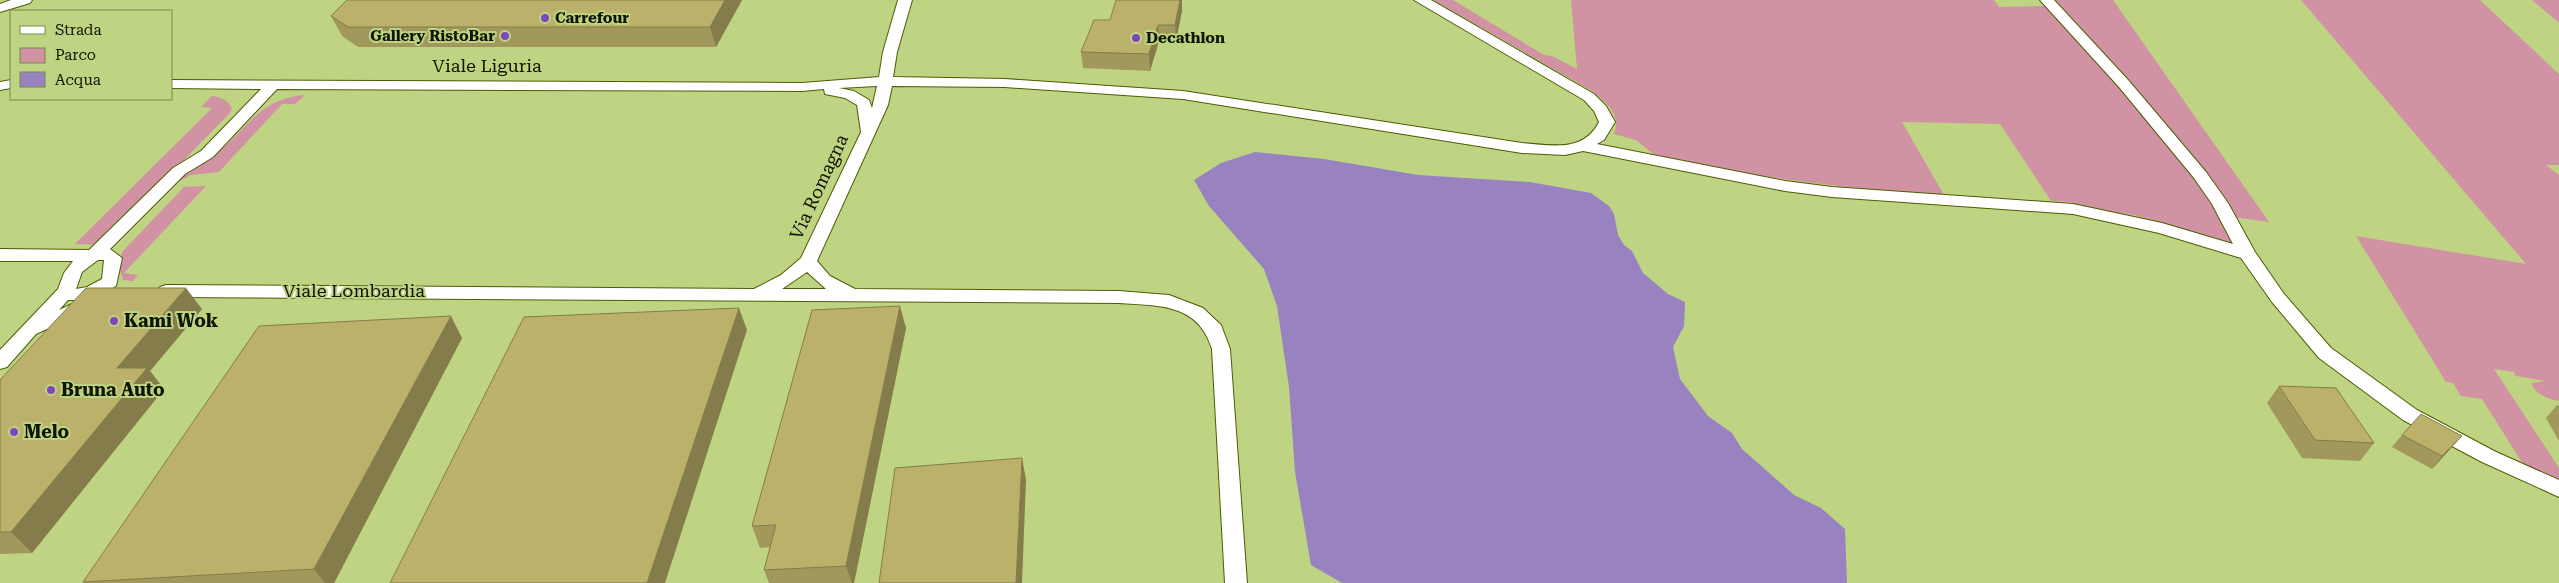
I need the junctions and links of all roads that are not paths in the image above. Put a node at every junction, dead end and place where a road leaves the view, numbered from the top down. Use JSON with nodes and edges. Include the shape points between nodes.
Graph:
{"nodes":[{"id":1,"x":25,"y":0,"type":"edge"},
{"id":2,"x":905,"y":0,"type":"edge"},
{"id":3,"x":1422,"y":0,"type":"edge"},
{"id":4,"x":2048,"y":0,"type":"edge"},
{"id":5,"x":0,"y":8,"type":"edge"},
{"id":6,"x":886,"y":81,"type":"junction"},
{"id":7,"x":172,"y":84,"type":"edge"},
{"id":8,"x":274,"y":84,"type":"junction"},
{"id":9,"x":802,"y":87,"type":"junction"},
{"id":10,"x":868,"y":130,"type":"junction"},
{"id":11,"x":1583,"y":146,"type":"junction"},
{"id":12,"x":2247,"y":254,"type":"junction"},
{"id":13,"x":0,"y":255,"type":"edge"},
{"id":14,"x":90,"y":256,"type":"junction"},
{"id":15,"x":808,"y":261,"type":"junction"},
{"id":16,"x":150,"y":290,"type":"edge"},
{"id":17,"x":78,"y":293,"type":"junction"},
{"id":18,"x":739,"y":293,"type":"junction"},
{"id":19,"x":860,"y":295,"type":"junction"},
{"id":20,"x":32,"y":328,"type":"junction"},
{"id":21,"x":0,"y":362,"type":"edge"},
{"id":22,"x":2559,"y":489,"type":"edge"},
{"id":23,"x":1236,"y":583,"type":"edge"}],
"edges":[{"from":1,"to":5,"type":"street"},
{"from":2,"to":6,"type":"street","name":"Via Romagna","via":[[890,52]]},
{"from":3,"to":11,"type":"street","via":[[1589,97],[1601,109],[1607,122],[1599,137]]},
{"from":4,"to":12,"type":"street","via":[[2200,175],[2220,203]]},
{"from":6,"to":9,"type":"street"},
{"from":6,"to":10,"type":"street","name":"Via Romagna","via":[[881,105]]},
{"from":6,"to":11,"type":"street","via":[[1005,83],[1183,94],[1522,148],[1565,150]]},
{"from":7,"to":8,"type":"street","name":"Viale Liguria"},
{"from":8,"to":9,"type":"street","name":"Viale Liguria"},
{"from":8,"to":14,"type":"street","via":[[207,154],[179,171],[111,242]]},
{"from":9,"to":10,"type":"street","via":[[856,97],[864,103]]},
{"from":10,"to":15,"type":"street","name":"Via Romagna"},
{"from":11,"to":12,"type":"street","via":[[1832,192],[2073,209],[2162,228]]},
{"from":12,"to":22,"type":"street","via":[[2278,298],[2326,353],[2410,415],[2488,457]]},
{"from":13,"to":14,"type":"street"},
{"from":14,"to":17,"type":"street","via":[[74,268]]},
{"from":14,"to":17,"type":"street","via":[[108,254],[113,258],[110,282]]},
{"from":15,"to":18,"type":"street","via":[[785,281],[764,290]]},
{"from":15,"to":19,"type":"street","via":[[816,275],[834,288]]},
{"from":16,"to":18,"type":"street","name":"Viale Lombardia"},
{"from":17,"to":20,"type":"street"},
{"from":17,"to":20,"type":"street","via":[[119,294],[58,315]]},
{"from":18,"to":19,"type":"street"},
{"from":19,"to":23,"type":"street","via":[[1119,297],[1169,301],[1196,312],[1215,329],[1221,349]]},
{"from":20,"to":21,"type":"street"}]}
